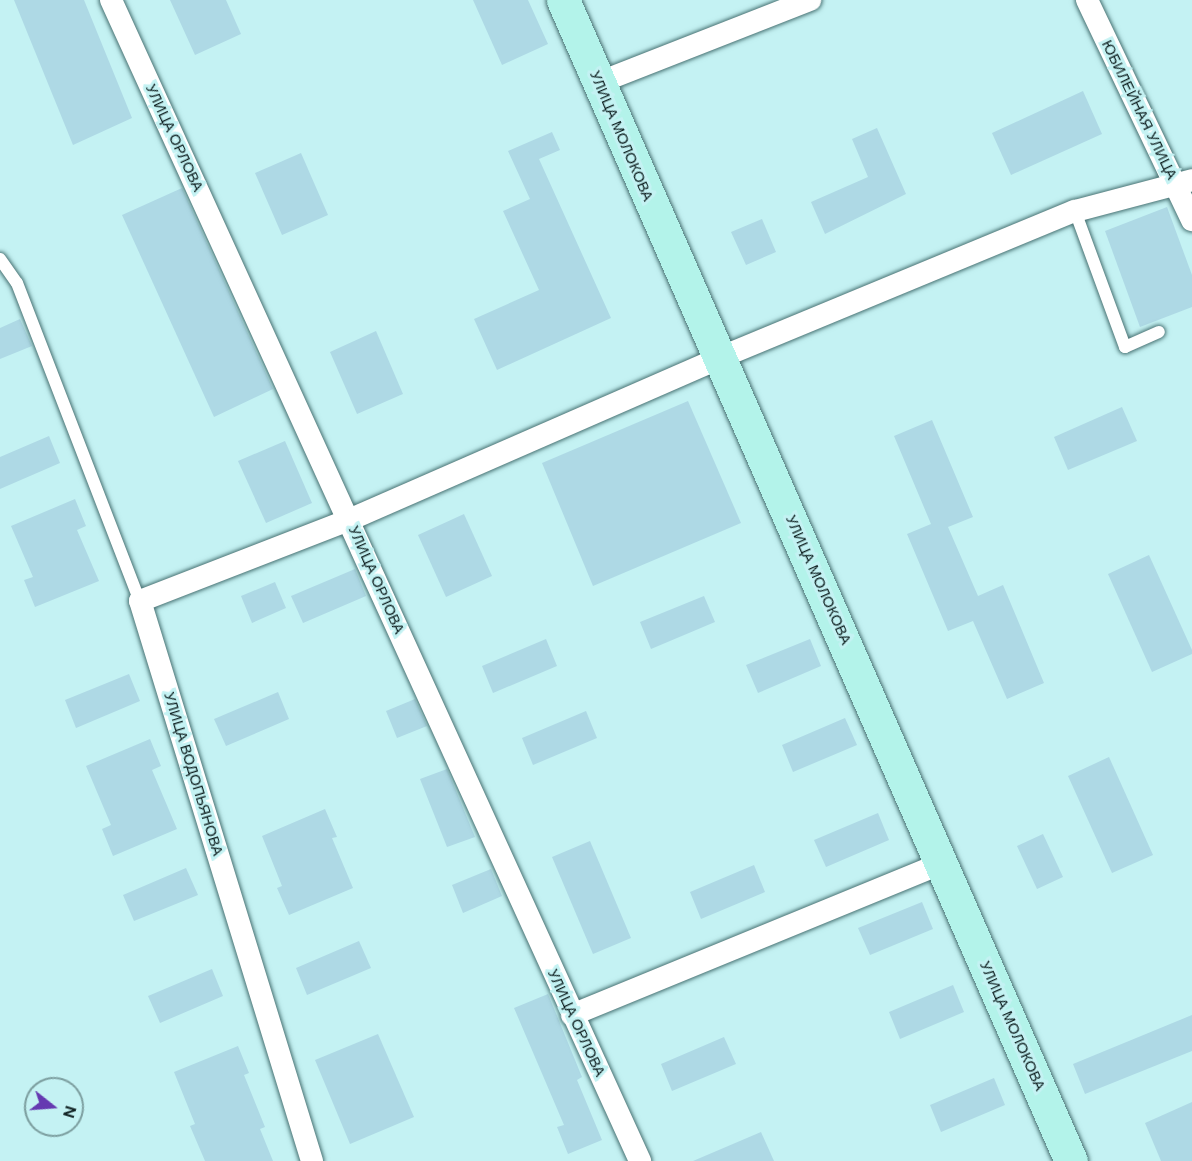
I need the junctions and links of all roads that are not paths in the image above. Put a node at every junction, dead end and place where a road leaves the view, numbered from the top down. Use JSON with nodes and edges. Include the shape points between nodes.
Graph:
{"nodes":[{"id":1,"x":111,"y":0,"type":"edge"},
{"id":2,"x":563,"y":0,"type":"edge"},
{"id":3,"x":810,"y":0,"type":"edge"},
{"id":4,"x":1087,"y":0,"type":"edge"},
{"id":5,"x":598,"y":83,"type":"junction"},
{"id":6,"x":1185,"y":184,"type":"edge"},
{"id":7,"x":1075,"y":211,"type":"junction"},
{"id":8,"x":1192,"y":220,"type":"edge"},
{"id":9,"x":0,"y":258,"type":"edge"},
{"id":10,"x":1158,"y":332,"type":"dead end"},
{"id":11,"x":717,"y":359,"type":"junction"},
{"id":12,"x":349,"y":520,"type":"junction"},
{"id":13,"x":140,"y":601,"type":"junction"},
{"id":14,"x":941,"y":864,"type":"junction"},
{"id":15,"x":572,"y":1015,"type":"junction"},
{"id":16,"x":312,"y":1161,"type":"edge"},
{"id":17,"x":640,"y":1161,"type":"edge"},
{"id":18,"x":1071,"y":1161,"type":"edge"}],
"edges":[{"from":1,"to":12,"type":"street","name":"УЛИЦА ОРЛОВА"},
{"from":2,"to":5,"type":"street","name":"УЛИЦА МОЛОКОВА"},
{"from":3,"to":5,"type":"street"},
{"from":4,"to":6,"type":"street","name":"ЮБИЛЕЙНАЯ УЛИЦА"},
{"from":5,"to":11,"type":"street","name":"УЛИЦА МОЛОКОВА"},
{"from":6,"to":7,"type":"street"},
{"from":6,"to":8,"type":"street","name":"ЮБИЛЕЙНАЯ УЛИЦА"},
{"from":7,"to":10,"type":"lane","via":[[1125,347]]},
{"from":7,"to":11,"type":"street"},
{"from":9,"to":13,"type":"lane","via":[[16,283]]},
{"from":11,"to":12,"type":"street"},
{"from":11,"to":14,"type":"street","name":"УЛИЦА МОЛОКОВА"},
{"from":12,"to":13,"type":"street"},
{"from":12,"to":15,"type":"street","name":"УЛИЦА ОРЛОВА"},
{"from":13,"to":16,"type":"street","name":"УЛИЦА ВОДОПЬЯНОВА"},
{"from":14,"to":15,"type":"street"},
{"from":14,"to":18,"type":"street","name":"УЛИЦА МОЛОКОВА"},
{"from":15,"to":17,"type":"street","name":"УЛИЦА ОРЛОВА"}]}
